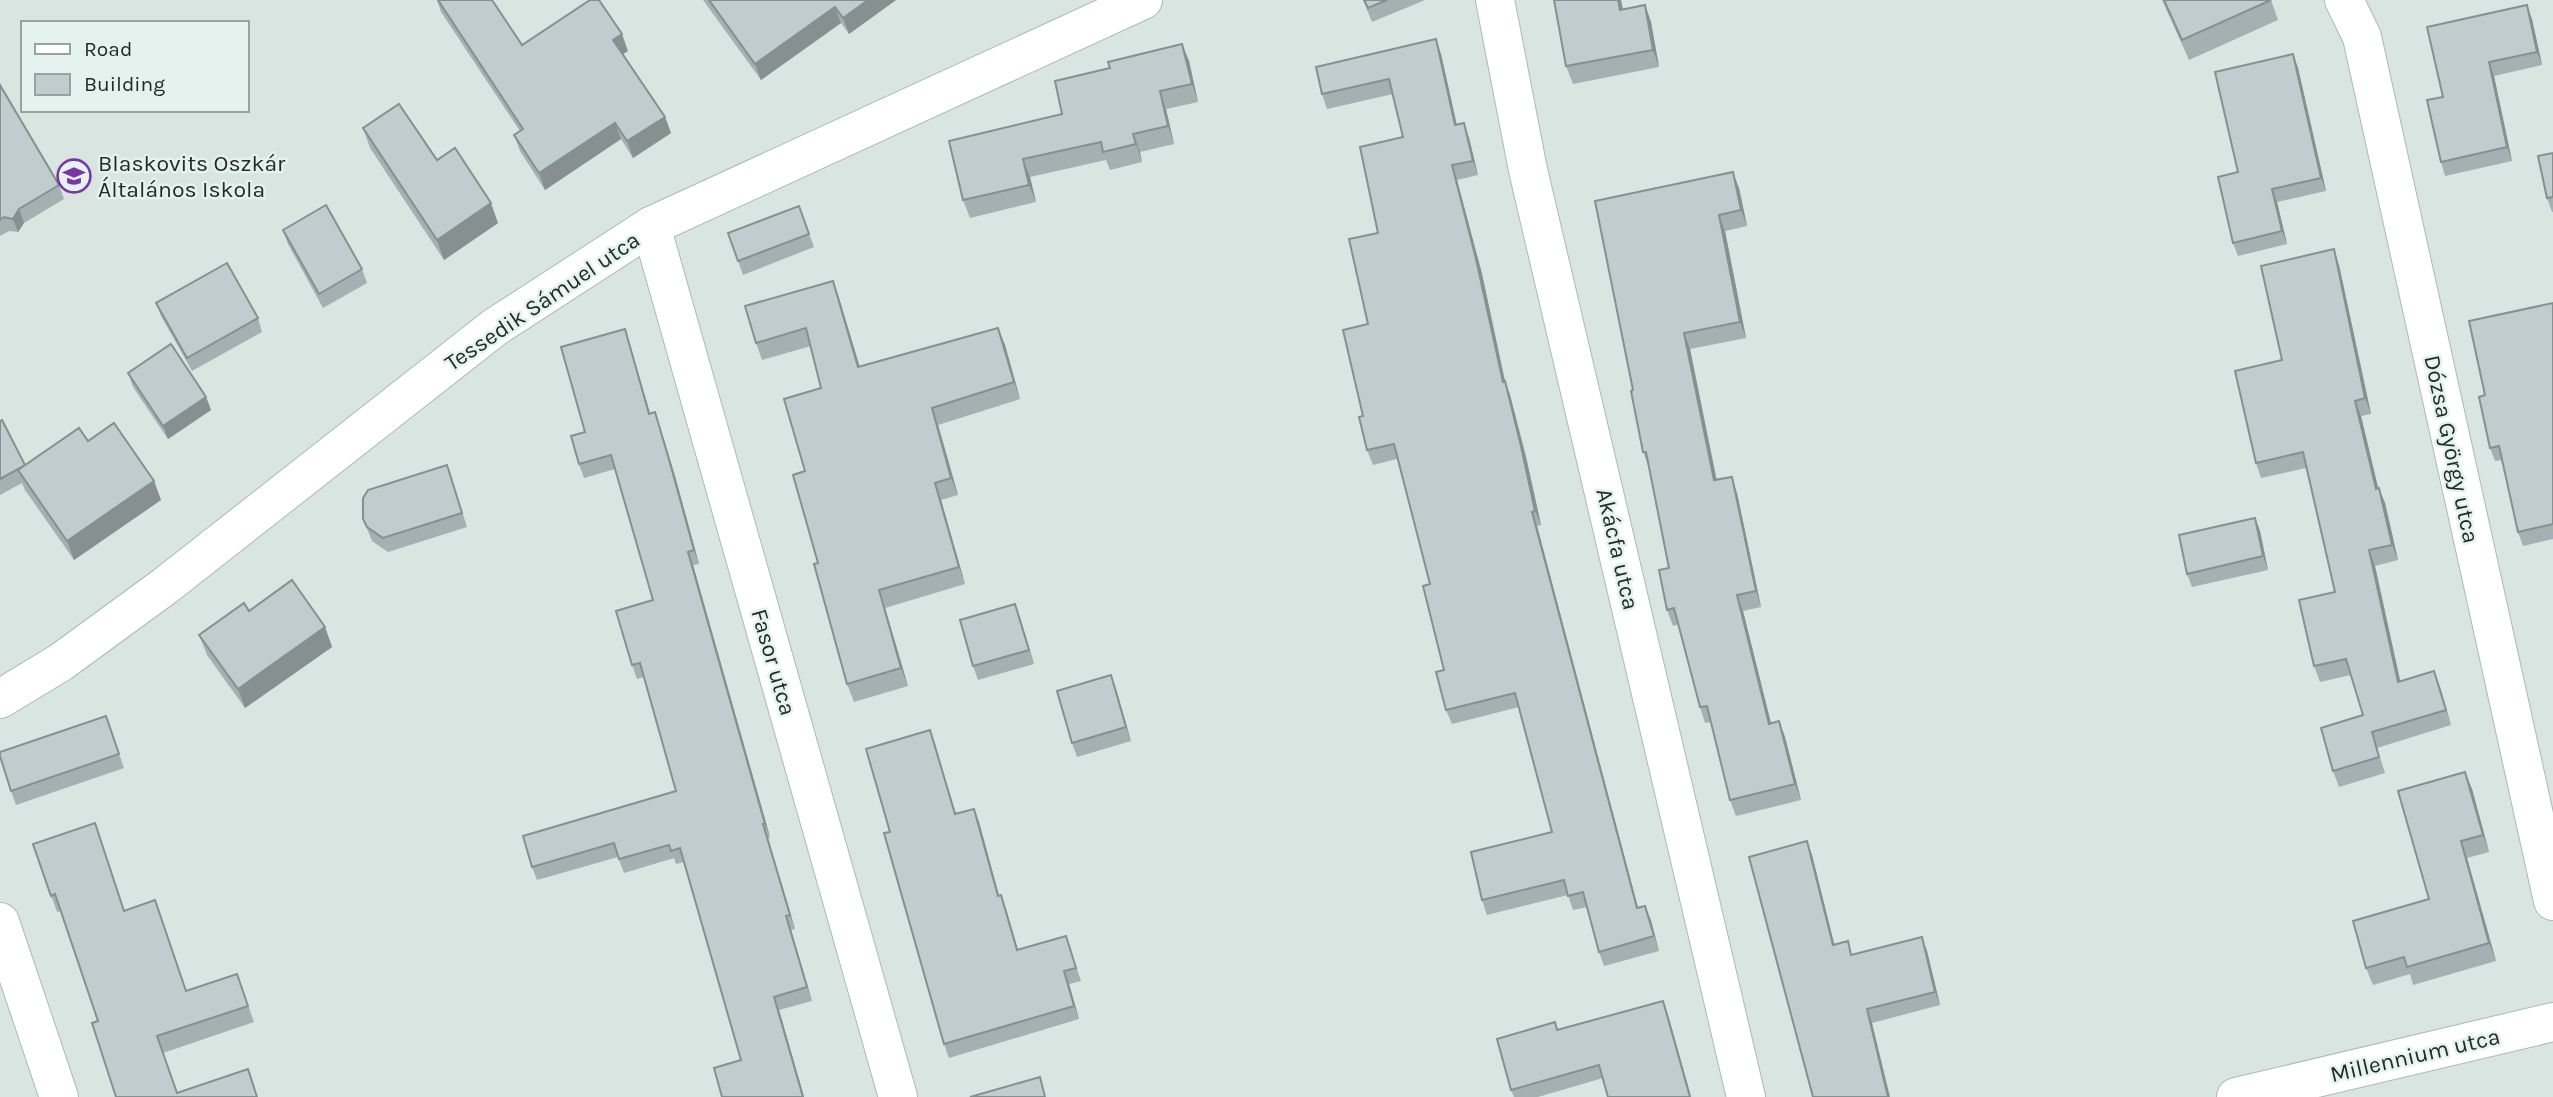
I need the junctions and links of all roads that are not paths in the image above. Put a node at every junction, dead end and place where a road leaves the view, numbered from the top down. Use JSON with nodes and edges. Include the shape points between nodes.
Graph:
{"nodes":[{"id":1,"x":1143,"y":0,"type":"edge"},
{"id":2,"x":1495,"y":0,"type":"edge"},
{"id":3,"x":2344,"y":0,"type":"edge"},
{"id":4,"x":651,"y":226,"type":"junction"},
{"id":5,"x":0,"y":699,"type":"edge"},
{"id":6,"x":2553,"y":901,"type":"edge"},
{"id":7,"x":0,"y":922,"type":"edge"},
{"id":8,"x":2553,"y":1023,"type":"edge"},
{"id":9,"x":59,"y":1097,"type":"edge"},
{"id":10,"x":898,"y":1097,"type":"edge"},
{"id":11,"x":1746,"y":1097,"type":"edge"},
{"id":12,"x":2236,"y":1097,"type":"edge"}],
"edges":[{"from":1,"to":4,"type":"street","name":"Tessedik Sámuel utca"},
{"from":2,"to":11,"type":"street","name":"Akácfa utca","via":[[1528,170]]},
{"from":3,"to":6,"type":"street","name":"Dózsa György utca","via":[[2362,37]]},
{"from":4,"to":5,"type":"street","name":"Tessedik Sámuel utca","via":[[495,327],[165,586],[61,663]]},
{"from":4,"to":10,"type":"street","name":"Fasor utca"},
{"from":7,"to":9,"type":"street"},
{"from":8,"to":12,"type":"street","name":"Millennium utca"}]}
